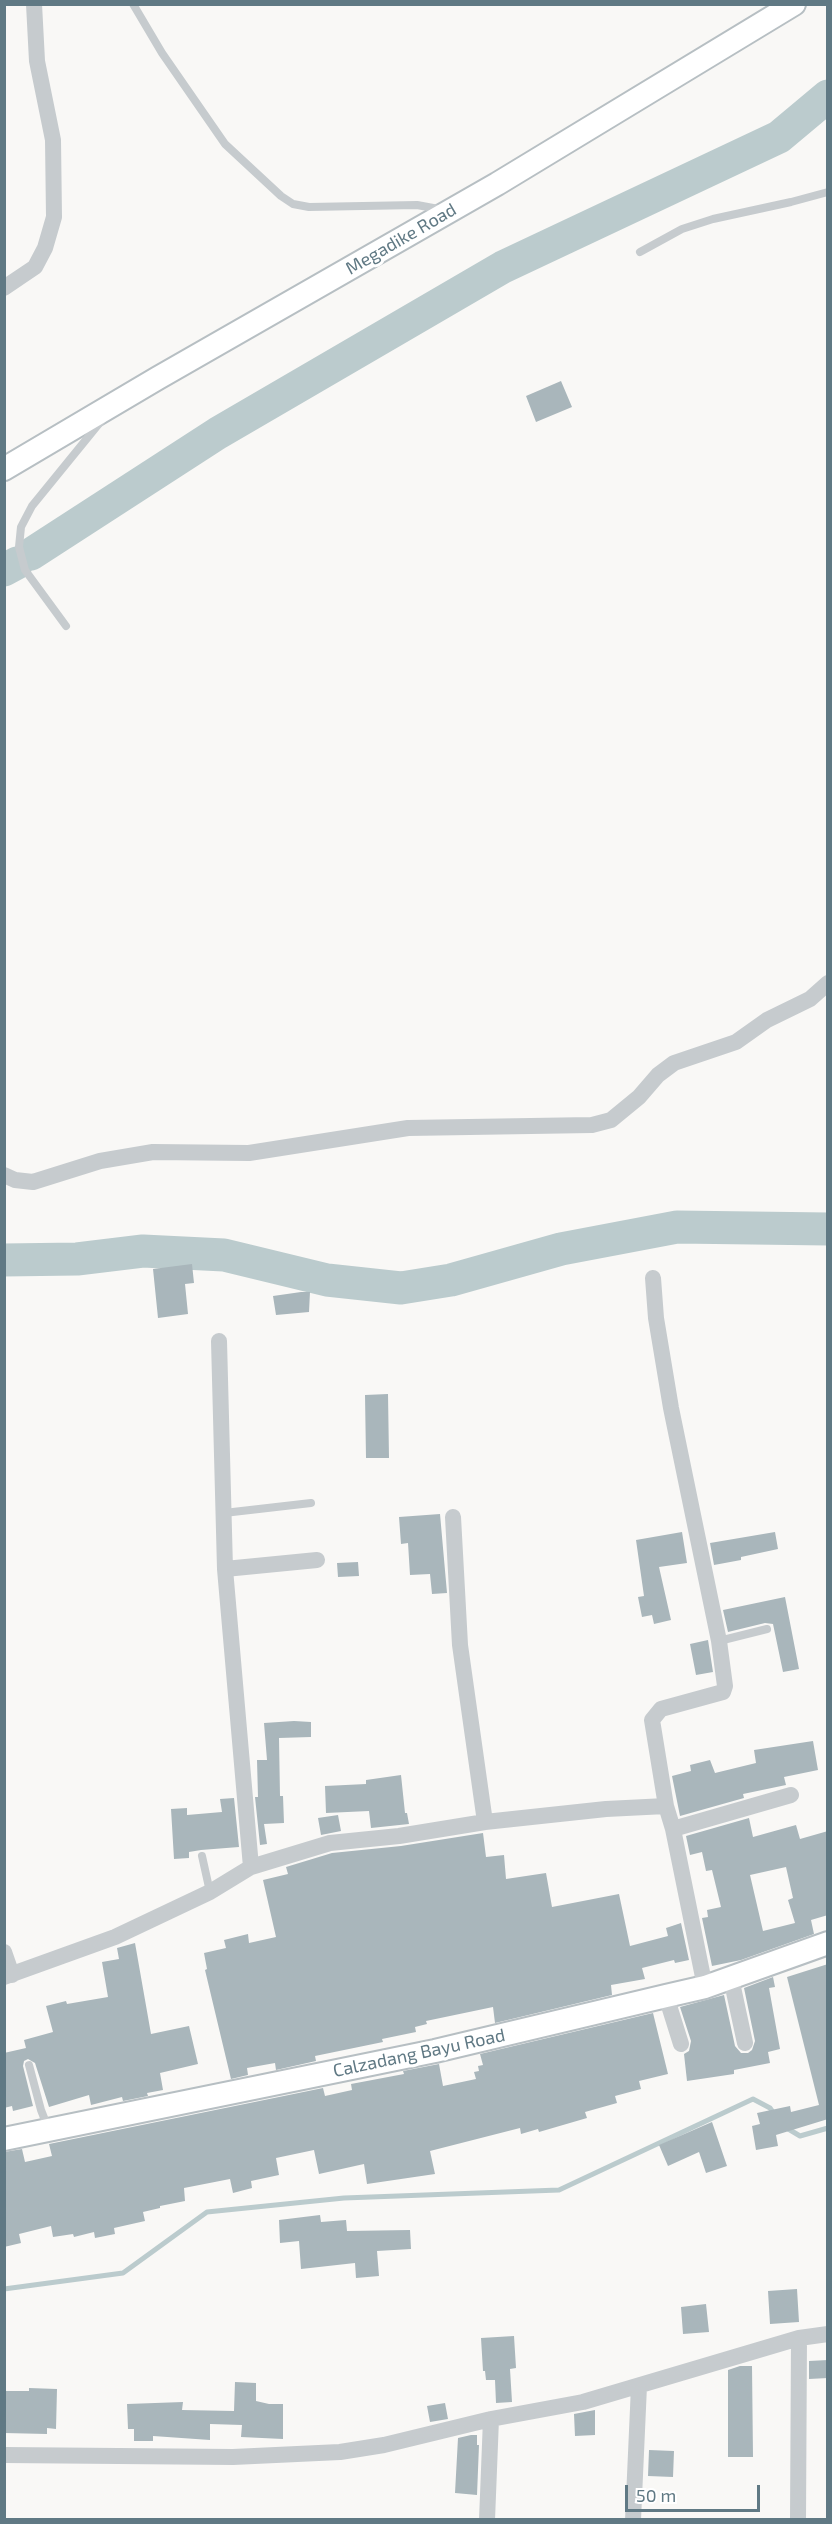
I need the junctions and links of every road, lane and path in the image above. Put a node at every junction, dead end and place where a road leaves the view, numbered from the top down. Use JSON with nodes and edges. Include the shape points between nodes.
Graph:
{"nodes":[{"id":1,"x":34,"y":4,"type":"edge"},
{"id":2,"x":133,"y":4,"type":"edge"},
{"id":3,"x":794,"y":4,"type":"edge"},
{"id":4,"x":828,"y":192,"type":"edge"},
{"id":5,"x":450,"y":211,"type":"junction"},
{"id":6,"x":640,"y":252,"type":"dead end"},
{"id":7,"x":4,"y":288,"type":"edge"},
{"id":8,"x":118,"y":401,"type":"junction"},
{"id":9,"x":4,"y":469,"type":"edge"},
{"id":10,"x":66,"y":626,"type":"dead end"},
{"id":11,"x":828,"y":984,"type":"edge"},
{"id":12,"x":4,"y":1175,"type":"edge"},
{"id":13,"x":653,"y":1278,"type":"dead end"},
{"id":14,"x":219,"y":1341,"type":"dead end"},
{"id":15,"x":311,"y":1503,"type":"dead end"},
{"id":16,"x":224,"y":1513,"type":"junction"},
{"id":17,"x":453,"y":1517,"type":"dead end"},
{"id":18,"x":317,"y":1560,"type":"dead end"},
{"id":19,"x":225,"y":1569,"type":"junction"},
{"id":20,"x":767,"y":1629,"type":"dead end"},
{"id":21,"x":719,"y":1641,"type":"junction"},
{"id":22,"x":791,"y":1795,"type":"dead end"},
{"id":23,"x":666,"y":1806,"type":"junction"},
{"id":24,"x":485,"y":1822,"type":"junction"},
{"id":25,"x":673,"y":1829,"type":"junction"},
{"id":26,"x":202,"y":1856,"type":"dead end"},
{"id":27,"x":251,"y":1867,"type":"junction"},
{"id":28,"x":210,"y":1892,"type":"junction"},
{"id":29,"x":828,"y":1943,"type":"edge"},
{"id":30,"x":4,"y":1952,"type":"edge"},
{"id":31,"x":8,"y":1976,"type":"edge"},
{"id":32,"x":730,"y":1978,"type":"junction"},
{"id":33,"x":705,"y":1987,"type":"junction"},
{"id":34,"x":666,"y":1996,"type":"junction"},
{"id":35,"x":745,"y":2043,"type":"dead end"},
{"id":36,"x":681,"y":2044,"type":"dead end"},
{"id":37,"x":29,"y":2065,"type":"dead end"},
{"id":38,"x":48,"y":2129,"type":"junction"},
{"id":39,"x":4,"y":2139,"type":"edge"},
{"id":40,"x":828,"y":2334,"type":"edge"},
{"id":41,"x":799,"y":2338,"type":"junction"},
{"id":42,"x":639,"y":2386,"type":"junction"},
{"id":43,"x":491,"y":2419,"type":"junction"},
{"id":44,"x":4,"y":2455,"type":"edge"},
{"id":45,"x":487,"y":2520,"type":"edge"},
{"id":46,"x":633,"y":2520,"type":"edge"},
{"id":47,"x":798,"y":2520,"type":"edge"}],
"edges":[{"from":1,"to":7,"type":"street","via":[[37,61],[53,140],[54,217],[35,267]]},
{"from":2,"to":5,"type":"lane","via":[[225,144],[280,196],[309,207],[417,205]]},
{"from":3,"to":5,"type":"main road","name":"Megadike Road"},
{"from":4,"to":6,"type":"lane","via":[[713,219],[682,229]]},
{"from":5,"to":8,"type":"main road","name":"Megadike Road"},
{"from":8,"to":9,"type":"main road","name":"Megadike Road"},
{"from":8,"to":10,"type":"lane","via":[[32,506],[21,527],[19,547],[26,570]]},
{"from":11,"to":12,"type":"street","via":[[810,999],[767,1020],[735,1042],[674,1063],[611,1120],[592,1125],[408,1128],[249,1153],[153,1152],[100,1161],[33,1182]]},
{"from":13,"to":21,"type":"street","via":[[671,1408]]},
{"from":14,"to":16,"type":"street"},
{"from":15,"to":16,"type":"lane"},
{"from":16,"to":19,"type":"street"},
{"from":17,"to":24,"type":"street","via":[[460,1645]]},
{"from":18,"to":19,"type":"street"},
{"from":19,"to":27,"type":"street"},
{"from":20,"to":21,"type":"lane"},
{"from":21,"to":23,"type":"street","via":[[723,1692],[661,1709],[652,1720]]},
{"from":22,"to":25,"type":"street"},
{"from":23,"to":24,"type":"street"},
{"from":23,"to":25,"type":"street"},
{"from":24,"to":27,"type":"street","via":[[330,1843]]},
{"from":25,"to":33,"type":"street"},
{"from":26,"to":28,"type":"lane"},
{"from":27,"to":28,"type":"street"},
{"from":28,"to":31,"type":"street","via":[[115,1937]]},
{"from":29,"to":32,"type":"main road","name":"Calzadang Bayu Road"},
{"from":30,"to":31,"type":"street"},
{"from":32,"to":33,"type":"main road","name":"Calzadang Bayu Road"},
{"from":32,"to":35,"type":"street"},
{"from":33,"to":34,"type":"main road","name":"Calzadang Bayu Road"},
{"from":34,"to":36,"type":"street"},
{"from":34,"to":38,"type":"main road","name":"Calzadang Bayu Road","via":[[435,2051]]},
{"from":37,"to":38,"type":"lane"},
{"from":38,"to":39,"type":"main road","name":"Calzadang Bayu Road"},
{"from":40,"to":41,"type":"street"},
{"from":41,"to":42,"type":"street"},
{"from":41,"to":47,"type":"street"},
{"from":42,"to":43,"type":"street","via":[[583,2402]]},
{"from":42,"to":46,"type":"street"},
{"from":43,"to":44,"type":"street","via":[[340,2452],[233,2457]]},
{"from":43,"to":45,"type":"street"}]}
